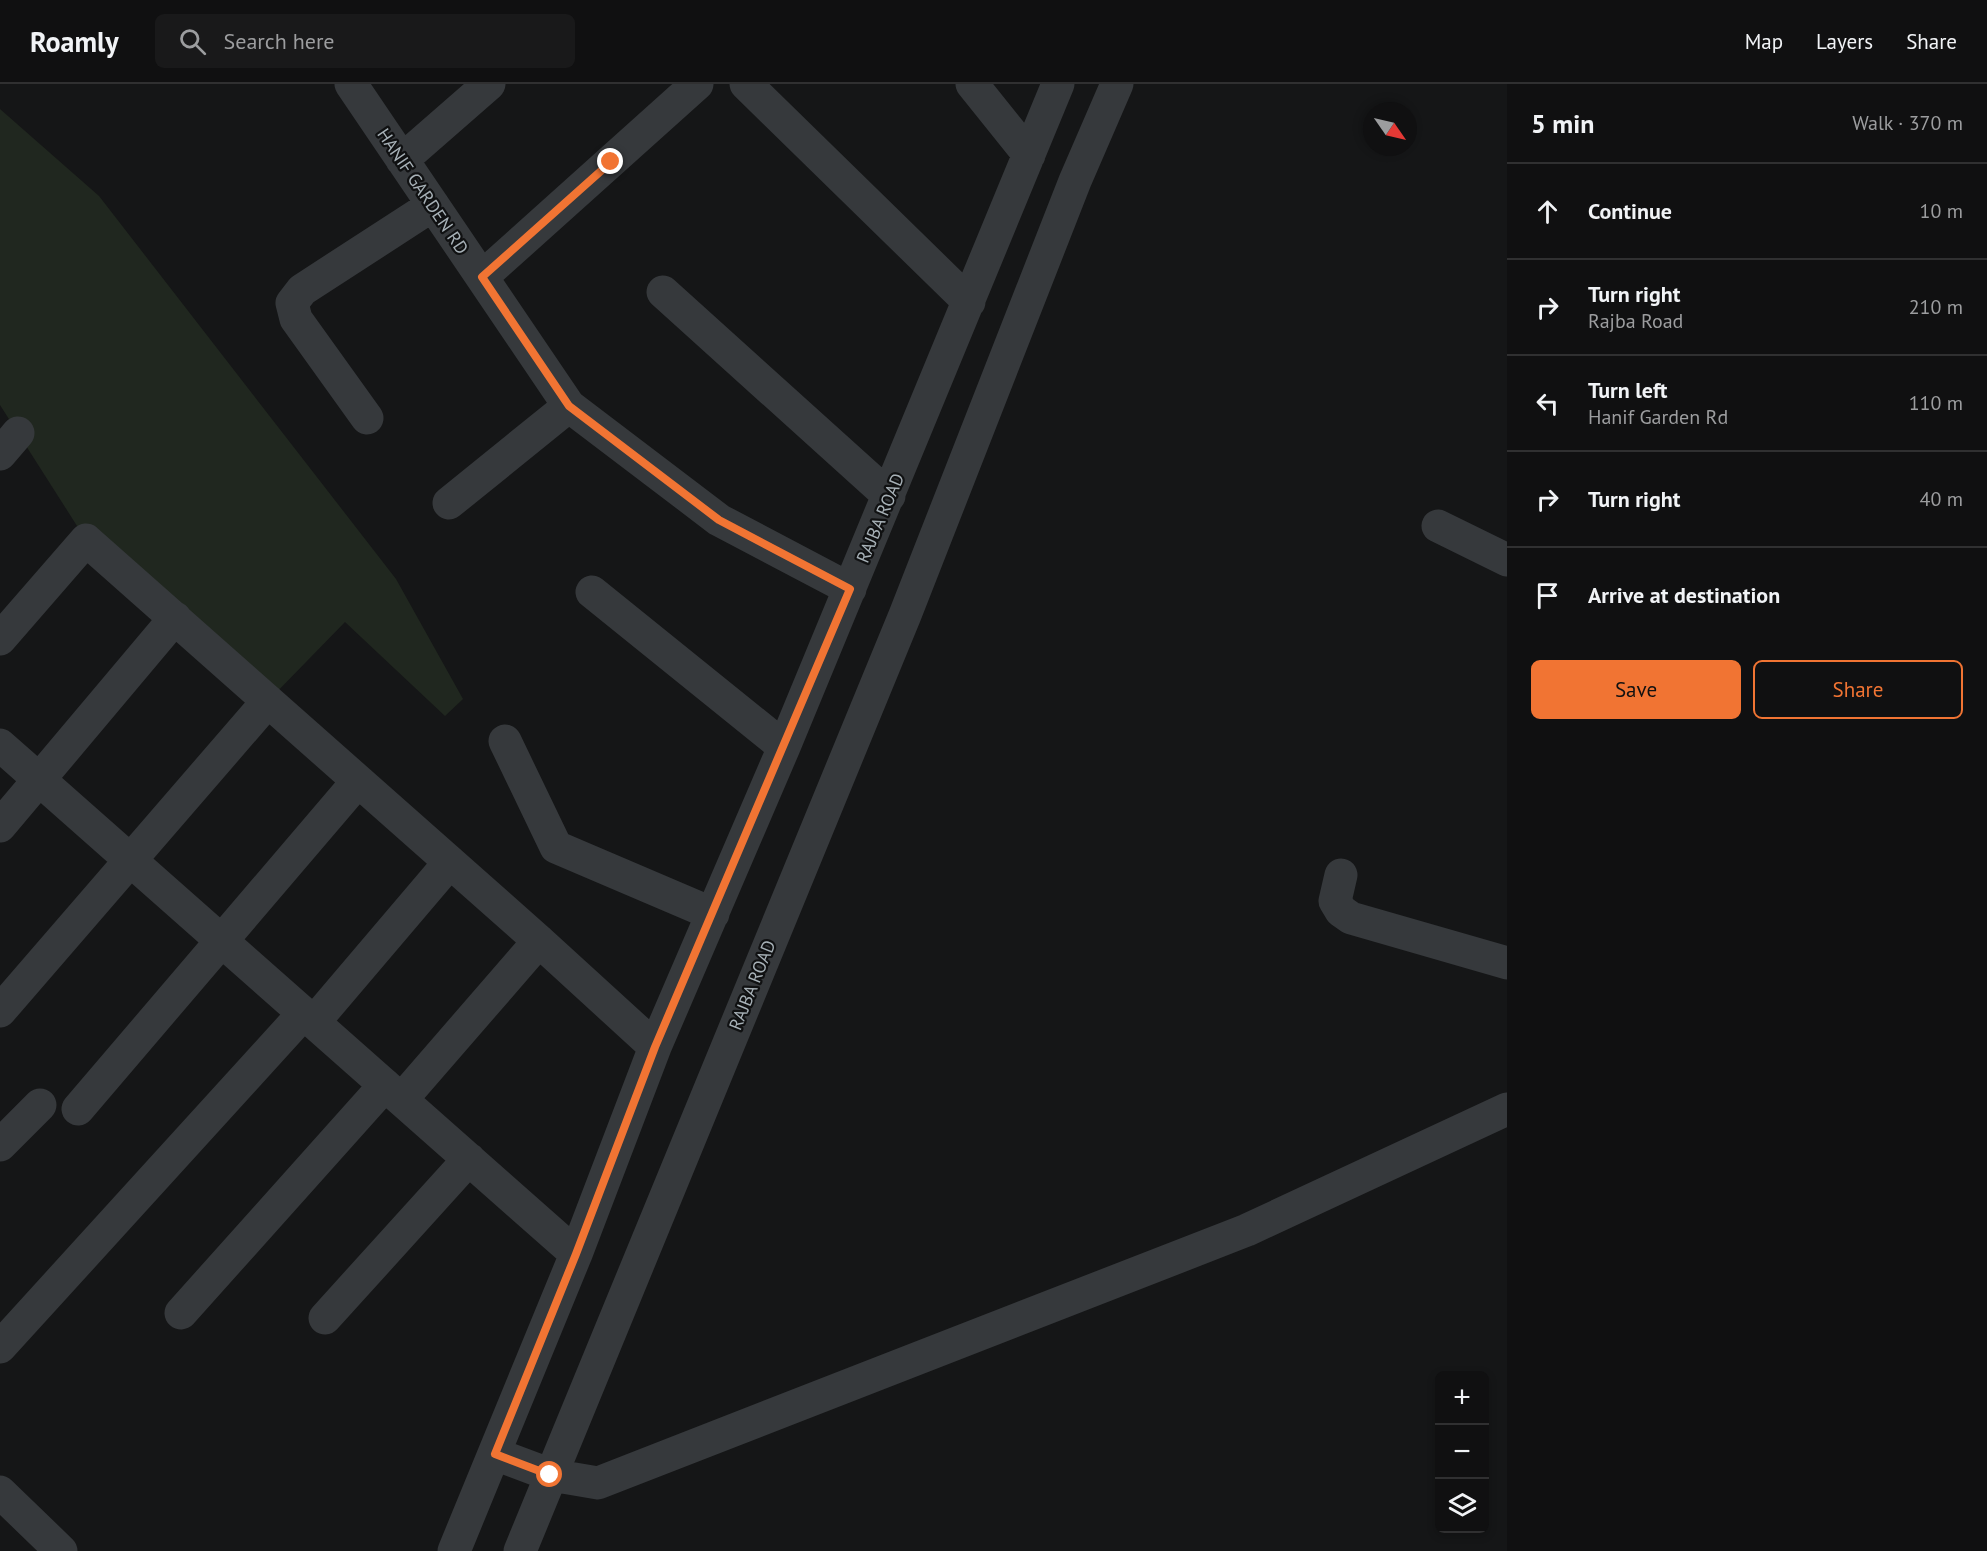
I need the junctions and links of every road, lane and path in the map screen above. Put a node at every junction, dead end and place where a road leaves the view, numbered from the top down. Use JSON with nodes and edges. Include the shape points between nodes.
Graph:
{"nodes":[{"id":1,"x":351,"y":84,"type":"edge"},
{"id":2,"x":489,"y":84,"type":"edge"},
{"id":3,"x":697,"y":84,"type":"edge"},
{"id":4,"x":746,"y":84,"type":"edge"},
{"id":5,"x":972,"y":84,"type":"edge"},
{"id":6,"x":1058,"y":84,"type":"edge"},
{"id":7,"x":1117,"y":84,"type":"edge"},
{"id":8,"x":1029,"y":154,"type":"junction"},
{"id":9,"x":402,"y":160,"type":"junction"},
{"id":10,"x":433,"y":205,"type":"junction"},
{"id":11,"x":482,"y":277,"type":"junction"},
{"id":12,"x":663,"y":292,"type":"dead end"},
{"id":13,"x":969,"y":302,"type":"junction"},
{"id":14,"x":569,"y":406,"type":"junction"},
{"id":15,"x":366,"y":418,"type":"dead end"},
{"id":16,"x":889,"y":496,"type":"junction"},
{"id":17,"x":449,"y":503,"type":"dead end"},
{"id":18,"x":1438,"y":526,"type":"dead end"},
{"id":19,"x":1507,"y":560,"type":"edge"},
{"id":20,"x":850,"y":589,"type":"junction"},
{"id":21,"x":592,"y":592,"type":"dead end"},
{"id":22,"x":175,"y":618,"type":"junction"},
{"id":23,"x":0,"y":639,"type":"edge"},
{"id":24,"x":268,"y":701,"type":"junction"},
{"id":25,"x":505,"y":741,"type":"dead end"},
{"id":26,"x":0,"y":745,"type":"edge"},
{"id":27,"x":784,"y":747,"type":"junction"},
{"id":28,"x":40,"y":780,"type":"junction"},
{"id":29,"x":358,"y":781,"type":"junction"},
{"id":30,"x":0,"y":826,"type":"edge"},
{"id":31,"x":130,"y":860,"type":"junction"},
{"id":32,"x":450,"y":862,"type":"junction"},
{"id":33,"x":1341,"y":875,"type":"dead end"},
{"id":34,"x":713,"y":914,"type":"junction"},
{"id":35,"x":220,"y":940,"type":"junction"},
{"id":36,"x":539,"y":941,"type":"junction"},
{"id":37,"x":1507,"y":963,"type":"edge"},
{"id":38,"x":0,"y":1011,"type":"edge"},
{"id":39,"x":309,"y":1017,"type":"junction"},
{"id":40,"x":655,"y":1047,"type":"junction"},
{"id":41,"x":394,"y":1092,"type":"junction"},
{"id":42,"x":40,"y":1105,"type":"dead end"},
{"id":43,"x":78,"y":1109,"type":"dead end"},
{"id":44,"x":1507,"y":1109,"type":"edge"},
{"id":45,"x":0,"y":1145,"type":"edge"},
{"id":46,"x":469,"y":1159,"type":"junction"},
{"id":47,"x":576,"y":1254,"type":"junction"},
{"id":48,"x":181,"y":1313,"type":"dead end"},
{"id":49,"x":325,"y":1318,"type":"dead end"},
{"id":50,"x":0,"y":1347,"type":"edge"},
{"id":51,"x":495,"y":1454,"type":"junction"},
{"id":52,"x":550,"y":1475,"type":"junction"},
{"id":53,"x":0,"y":1492,"type":"edge"},
{"id":54,"x":61,"y":1551,"type":"edge"},
{"id":55,"x":454,"y":1551,"type":"edge"},
{"id":56,"x":520,"y":1551,"type":"edge"}],
"edges":[{"from":1,"to":9,"type":"street","name":"HANIF GARDEN RD"},
{"from":2,"to":9,"type":"street"},
{"from":3,"to":11,"type":"street"},
{"from":4,"to":13,"type":"street"},
{"from":5,"to":8,"type":"street"},
{"from":6,"to":8,"type":"street","name":"RAJBA ROAD"},
{"from":7,"to":52,"type":"street","name":"RAJBA ROAD","via":[[891,648]]},
{"from":8,"to":13,"type":"street","name":"RAJBA ROAD"},
{"from":9,"to":10,"type":"street","name":"HANIF GARDEN RD"},
{"from":10,"to":11,"type":"street","name":"HANIF GARDEN RD"},
{"from":10,"to":15,"type":"street","via":[[302,290],[292,303],[296,319]]},
{"from":11,"to":14,"type":"street","name":"HANIF GARDEN RD"},
{"from":12,"to":16,"type":"street"},
{"from":13,"to":16,"type":"street","name":"RAJBA ROAD"},
{"from":14,"to":17,"type":"street"},
{"from":14,"to":20,"type":"street","name":"HANIF GARDEN RD","via":[[719,520]]},
{"from":16,"to":20,"type":"street","name":"RAJBA ROAD"},
{"from":18,"to":19,"type":"street"},
{"from":20,"to":27,"type":"street","name":"RAJBA ROAD"},
{"from":21,"to":27,"type":"street"},
{"from":22,"to":23,"type":"street","via":[[86,540]]},
{"from":22,"to":24,"type":"street"},
{"from":22,"to":28,"type":"street"},
{"from":24,"to":29,"type":"street"},
{"from":24,"to":31,"type":"street"},
{"from":25,"to":34,"type":"street","via":[[556,847]]},
{"from":26,"to":28,"type":"street"},
{"from":27,"to":34,"type":"street","name":"RAJBA ROAD"},
{"from":28,"to":30,"type":"street"},
{"from":28,"to":31,"type":"street"},
{"from":29,"to":32,"type":"street"},
{"from":29,"to":35,"type":"street"},
{"from":31,"to":35,"type":"street"},
{"from":31,"to":38,"type":"street"},
{"from":32,"to":36,"type":"street"},
{"from":32,"to":39,"type":"street"},
{"from":33,"to":37,"type":"street","via":[[1335,901],[1351,918]]},
{"from":34,"to":40,"type":"street","name":"RAJBA ROAD"},
{"from":35,"to":39,"type":"street"},
{"from":35,"to":43,"type":"street"},
{"from":36,"to":40,"type":"street"},
{"from":36,"to":41,"type":"street"},
{"from":39,"to":41,"type":"street"},
{"from":39,"to":50,"type":"street"},
{"from":40,"to":47,"type":"street","name":"RAJBA ROAD"},
{"from":41,"to":46,"type":"street"},
{"from":41,"to":48,"type":"street"},
{"from":42,"to":45,"type":"street"},
{"from":44,"to":52,"type":"street","via":[[1247,1230],[598,1483]]},
{"from":46,"to":47,"type":"street"},
{"from":46,"to":49,"type":"street"},
{"from":47,"to":51,"type":"street","name":"RAJBA ROAD"},
{"from":51,"to":52,"type":"street"},
{"from":51,"to":55,"type":"street","name":"RAJBA ROAD"},
{"from":52,"to":56,"type":"street","name":"RAJBA ROAD"},
{"from":53,"to":54,"type":"street"}]}
